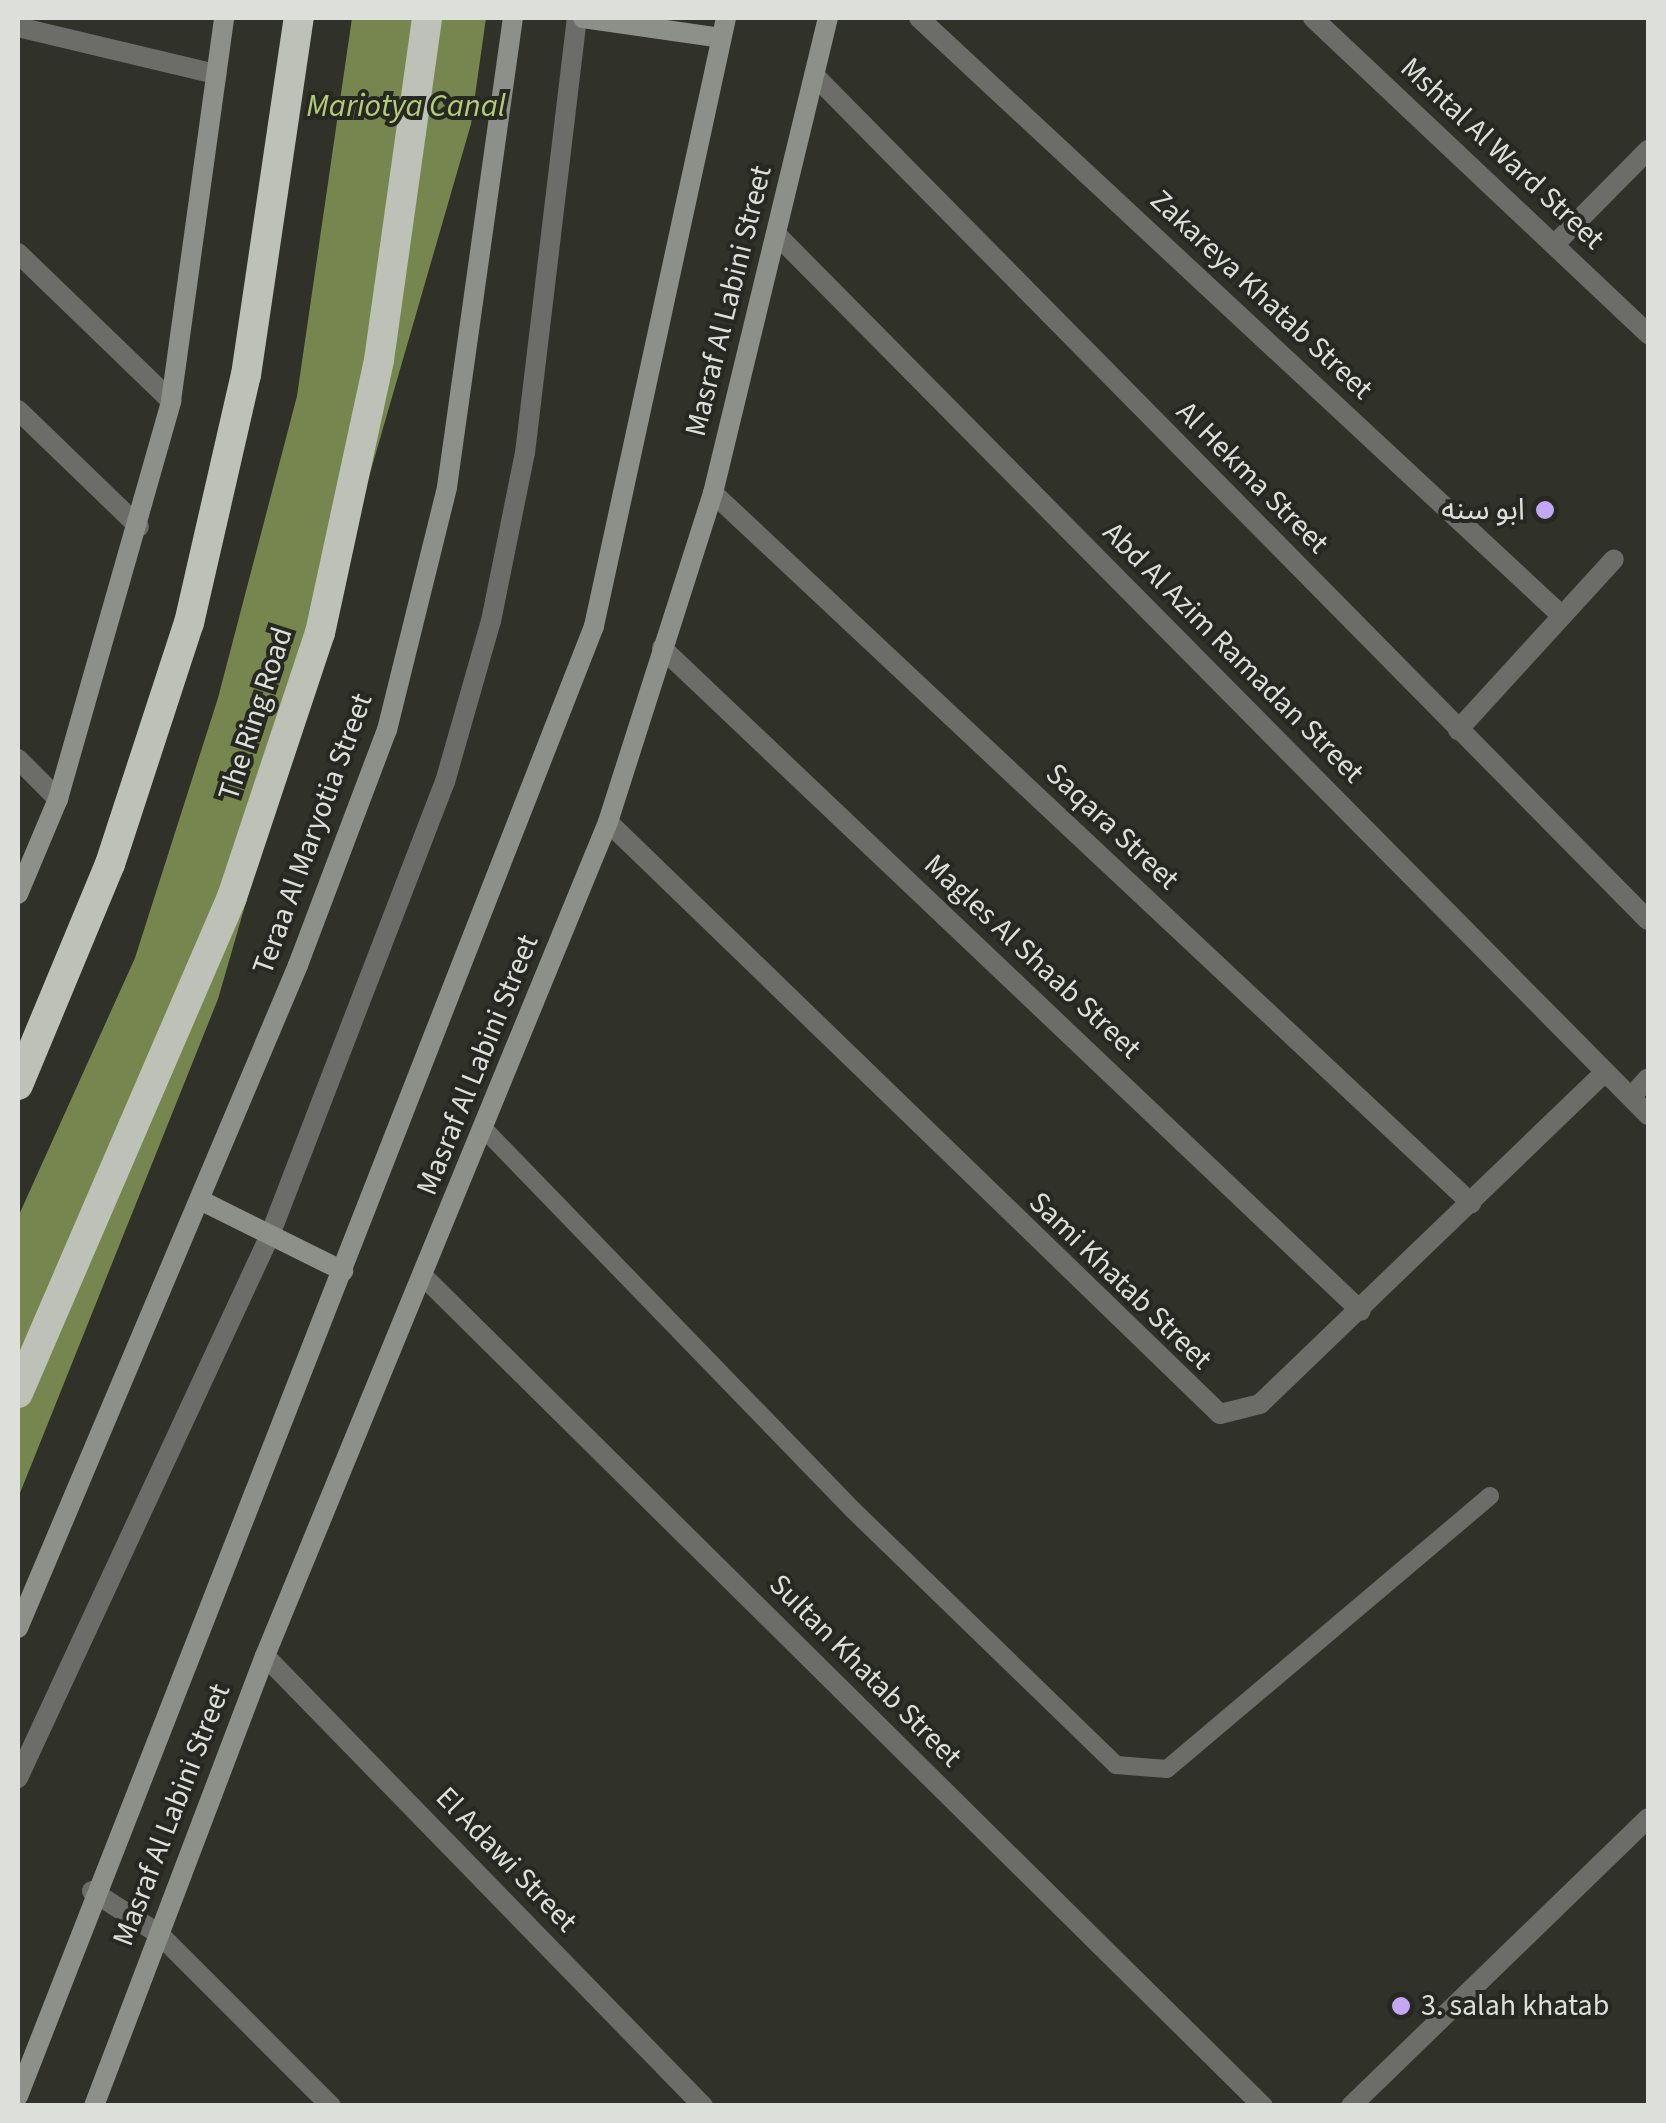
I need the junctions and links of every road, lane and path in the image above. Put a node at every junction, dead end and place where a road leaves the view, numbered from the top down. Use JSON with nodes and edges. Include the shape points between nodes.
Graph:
{"nodes":[{"id":1,"x":224,"y":18,"type":"edge"},
{"id":2,"x":298,"y":18,"type":"edge"},
{"id":3,"x":427,"y":18,"type":"edge"},
{"id":4,"x":513,"y":18,"type":"edge"},
{"id":5,"x":580,"y":18,"type":"edge"},
{"id":6,"x":828,"y":18,"type":"edge"},
{"id":7,"x":919,"y":18,"type":"edge"},
{"id":8,"x":1313,"y":18,"type":"edge"},
{"id":9,"x":18,"y":27,"type":"edge"},
{"id":10,"x":724,"y":28,"type":"edge"},
{"id":11,"x":216,"y":74,"type":"junction"},
{"id":12,"x":814,"y":75,"type":"junction"},
{"id":13,"x":1648,"y":150,"type":"edge"},
{"id":14,"x":776,"y":234,"type":"junction"},
{"id":15,"x":1554,"y":245,"type":"junction"},
{"id":16,"x":18,"y":252,"type":"edge"},
{"id":17,"x":1648,"y":334,"type":"edge"},
{"id":18,"x":171,"y":400,"type":"junction"},
{"id":19,"x":18,"y":410,"type":"edge"},
{"id":20,"x":712,"y":494,"type":"junction"},
{"id":21,"x":139,"y":528,"type":"junction"},
{"id":22,"x":1614,"y":559,"type":"dead end"},
{"id":23,"x":1562,"y":616,"type":"junction"},
{"id":24,"x":662,"y":648,"type":"junction"},
{"id":25,"x":1458,"y":730,"type":"junction"},
{"id":26,"x":18,"y":759,"type":"edge"},
{"id":27,"x":58,"y":799,"type":"junction"},
{"id":28,"x":608,"y":822,"type":"junction"},
{"id":29,"x":18,"y":894,"type":"edge"},
{"id":30,"x":1648,"y":920,"type":"edge"},
{"id":31,"x":1605,"y":1072,"type":"junction"},
{"id":32,"x":1648,"y":1078,"type":"edge"},
{"id":33,"x":18,"y":1086,"type":"edge"},
{"id":34,"x":1631,"y":1097,"type":"junction"},
{"id":35,"x":1648,"y":1115,"type":"edge"},
{"id":36,"x":484,"y":1130,"type":"junction"},
{"id":37,"x":200,"y":1200,"type":"junction"},
{"id":38,"x":1471,"y":1204,"type":"junction"},
{"id":39,"x":270,"y":1235,"type":"junction"},
{"id":40,"x":344,"y":1272,"type":"junction"},
{"id":41,"x":425,"y":1278,"type":"junction"},
{"id":42,"x":1361,"y":1311,"type":"junction"},
{"id":43,"x":18,"y":1393,"type":"edge"},
{"id":44,"x":1490,"y":1496,"type":"dead end"},
{"id":45,"x":18,"y":1628,"type":"edge"},
{"id":46,"x":265,"y":1656,"type":"junction"},
{"id":47,"x":18,"y":1778,"type":"edge"},
{"id":48,"x":1648,"y":1818,"type":"edge"},
{"id":49,"x":92,"y":1892,"type":"junction"},
{"id":50,"x":159,"y":1934,"type":"junction"},
{"id":51,"x":18,"y":2096,"type":"edge"},
{"id":52,"x":94,"y":2106,"type":"edge"},
{"id":53,"x":331,"y":2106,"type":"edge"},
{"id":54,"x":703,"y":2106,"type":"edge"},
{"id":55,"x":1262,"y":2106,"type":"edge"},
{"id":56,"x":1351,"y":2106,"type":"edge"}],
"edges":[{"from":1,"to":11,"type":"main road"},
{"from":2,"to":33,"type":"highway","via":[[246,375],[193,605],[116,847]]},
{"from":3,"to":43,"type":"highway","name":"The Ring Road","via":[[379,360],[320,633],[232,898]]},
{"from":4,"to":37,"type":"main road","name":"Teraa Al Maryotia Street","via":[[464,380],[420,609],[346,848]]},
{"from":5,"to":10,"type":"main road"},
{"from":5,"to":39,"type":"street","via":[[547,312],[492,621],[418,860]]},
{"from":6,"to":12,"type":"main road","name":"Masraf Al Labini Street"},
{"from":7,"to":23,"type":"street","name":"Zakareya Khatab Street"},
{"from":8,"to":15,"type":"street","name":"Mshtal Al Ward Street"},
{"from":9,"to":11,"type":"street"},
{"from":10,"to":40,"type":"main road","name":"Masraf Al Labini Street","via":[[594,626]]},
{"from":11,"to":18,"type":"main road"},
{"from":12,"to":14,"type":"main road","name":"Masraf Al Labini Street"},
{"from":12,"to":25,"type":"street","name":"Al Hekma Street"},
{"from":13,"to":15,"type":"street"},
{"from":14,"to":20,"type":"main road","name":"Masraf Al Labini Street"},
{"from":14,"to":31,"type":"street","name":"Abd Al Azim Ramadan Street"},
{"from":15,"to":17,"type":"street","name":"Mshtal Al Ward Street"},
{"from":16,"to":18,"type":"street"},
{"from":18,"to":21,"type":"main road"},
{"from":19,"to":21,"type":"street"},
{"from":20,"to":24,"type":"main road","name":"Masraf Al Labini Street"},
{"from":20,"to":38,"type":"street","name":"Saqara Street"},
{"from":21,"to":27,"type":"main road"},
{"from":22,"to":23,"type":"street"},
{"from":23,"to":25,"type":"street"},
{"from":24,"to":28,"type":"main road","name":"Masraf Al Labini Street"},
{"from":24,"to":42,"type":"street","name":"Magles Al Shaab Street"},
{"from":25,"to":30,"type":"street","name":"Al Hekma Street"},
{"from":26,"to":27,"type":"street"},
{"from":27,"to":29,"type":"main road"},
{"from":28,"to":36,"type":"main road","name":"Masraf Al Labini Street"},
{"from":28,"to":42,"type":"street","name":"Sami Khatab Street","via":[[1202,1403],[1220,1414],[1260,1404]]},
{"from":31,"to":34,"type":"street","name":"Abd Al Azim Ramadan Street"},
{"from":31,"to":38,"type":"street","name":"Sami Khatab Street"},
{"from":32,"to":34,"type":"street"},
{"from":34,"to":35,"type":"street","name":"Abd Al Azim Ramadan Street"},
{"from":36,"to":41,"type":"main road","name":"Masraf Al Labini Street"},
{"from":36,"to":44,"type":"lane","via":[[854,1510],[1116,1765],[1168,1769]]},
{"from":37,"to":39,"type":"main road"},
{"from":37,"to":45,"type":"main road","name":"Teraa Al Maryotia Street"},
{"from":38,"to":42,"type":"street","name":"Sami Khatab Street"},
{"from":39,"to":40,"type":"main road"},
{"from":39,"to":47,"type":"street"},
{"from":40,"to":49,"type":"main road","name":"Masraf Al Labini Street"},
{"from":41,"to":46,"type":"main road","name":"Masraf Al Labini Street"},
{"from":41,"to":55,"type":"street","name":"Sultan Khatab Street"},
{"from":46,"to":50,"type":"main road","name":"Masraf Al Labini Street"},
{"from":46,"to":54,"type":"street","name":"El Adawi Street"},
{"from":48,"to":56,"type":"street"},
{"from":49,"to":50,"type":"street"},
{"from":49,"to":51,"type":"main road","name":"Masraf Al Labini Street"},
{"from":50,"to":52,"type":"main road","name":"Masraf Al Labini Street"},
{"from":50,"to":53,"type":"street"}]}
